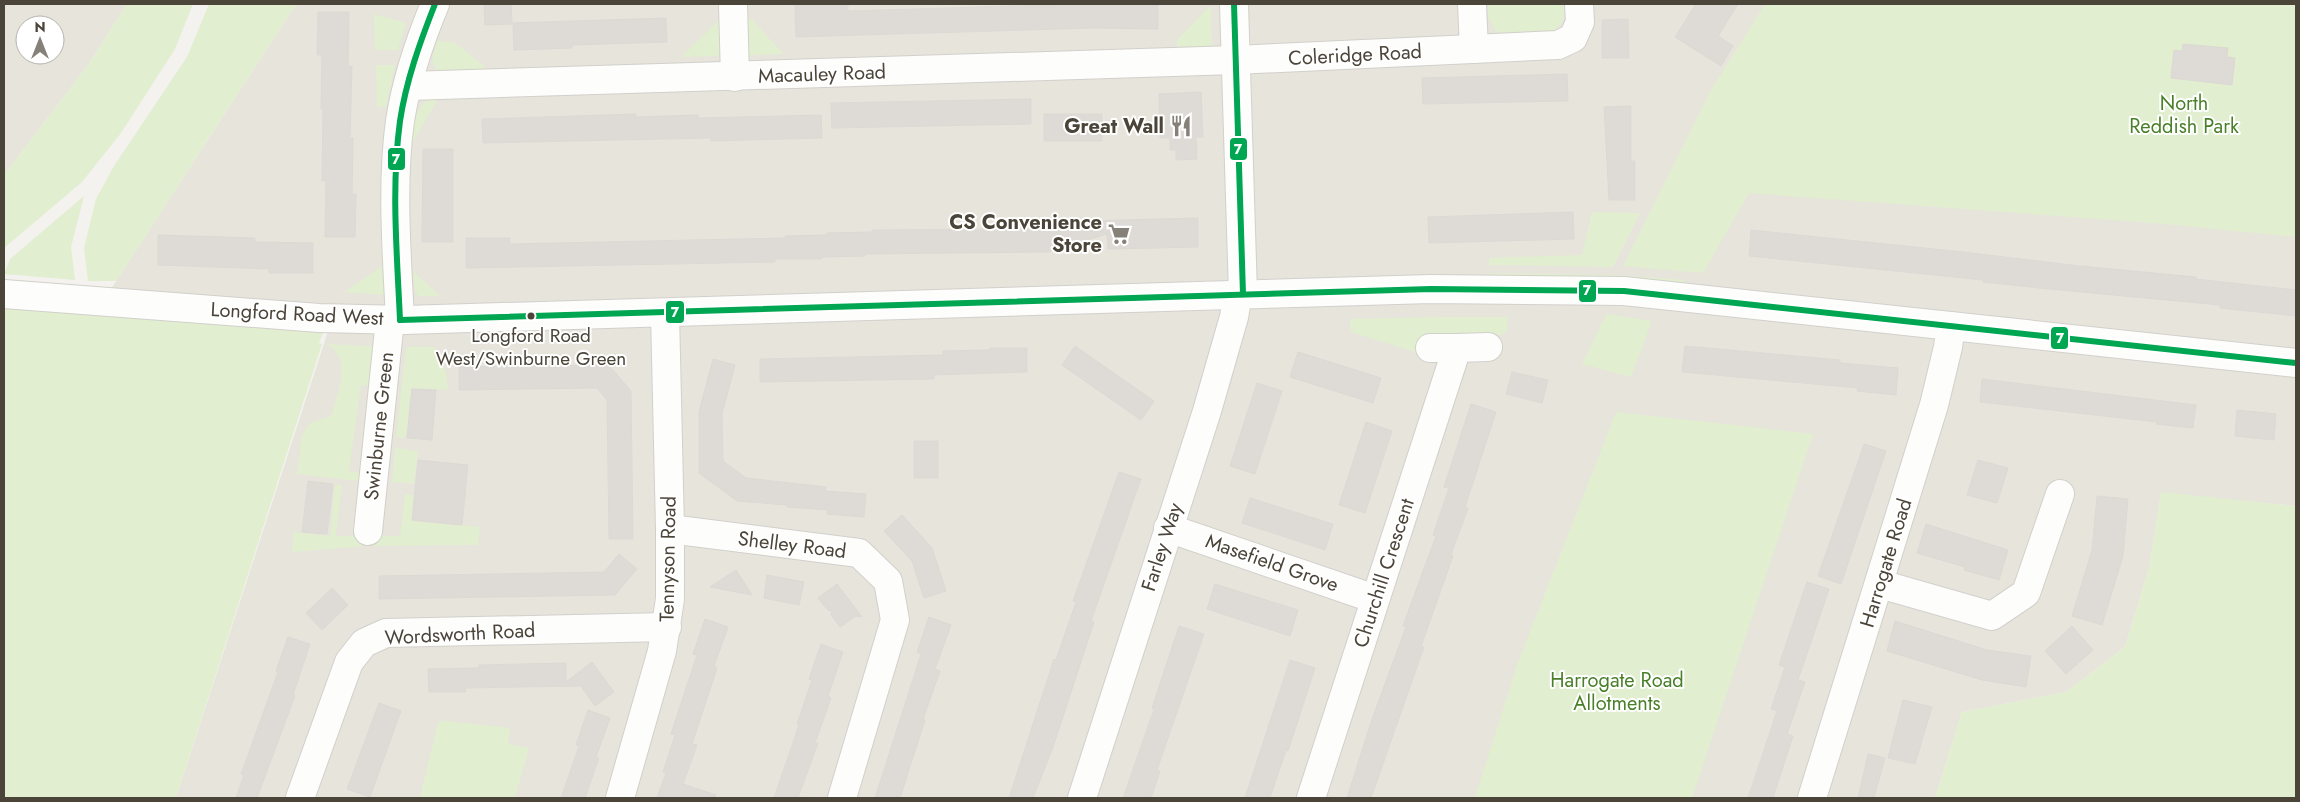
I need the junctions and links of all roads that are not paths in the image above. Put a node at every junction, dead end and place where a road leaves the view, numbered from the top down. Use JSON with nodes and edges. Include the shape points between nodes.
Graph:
{"nodes":[{"id":1,"x":435,"y":4,"type":"edge"},
{"id":2,"x":733,"y":4,"type":"edge"},
{"id":3,"x":1234,"y":4,"type":"edge"},
{"id":4,"x":1472,"y":4,"type":"edge"},
{"id":5,"x":1579,"y":4,"type":"edge"},
{"id":6,"x":1474,"y":49,"type":"junction"},
{"id":7,"x":1236,"y":60,"type":"junction"},
{"id":8,"x":735,"y":76,"type":"junction"},
{"id":9,"x":408,"y":86,"type":"junction"},
{"id":10,"x":4,"y":294,"type":"edge"},
{"id":11,"x":1241,"y":294,"type":"junction"},
{"id":12,"x":665,"y":313,"type":"junction"},
{"id":13,"x":395,"y":320,"type":"junction"},
{"id":14,"x":1951,"y":326,"type":"junction"},
{"id":15,"x":1488,"y":347,"type":"dead end"},
{"id":16,"x":2296,"y":363,"type":"edge"},
{"id":17,"x":2060,"y":494,"type":"dead end"},
{"id":18,"x":1168,"y":528,"type":"junction"},
{"id":19,"x":670,"y":529,"type":"junction"},
{"id":20,"x":368,"y":531,"type":"dead end"},
{"id":21,"x":1880,"y":584,"type":"junction"},
{"id":22,"x":1375,"y":599,"type":"junction"},
{"id":23,"x":667,"y":627,"type":"junction"},
{"id":24,"x":300,"y":798,"type":"edge"},
{"id":25,"x":620,"y":798,"type":"edge"},
{"id":26,"x":842,"y":798,"type":"edge"},
{"id":27,"x":1082,"y":798,"type":"edge"},
{"id":28,"x":1311,"y":798,"type":"edge"},
{"id":29,"x":1812,"y":798,"type":"edge"}],
"edges":[{"from":1,"to":9,"type":"street","name":"Swinburne Green"},
{"from":2,"to":8,"type":"street"},
{"from":3,"to":7,"type":"street","name":"Farley Way"},
{"from":4,"to":6,"type":"street"},
{"from":5,"to":6,"type":"street","name":"Coleridge Road","via":[[1580,22],[1573,38],[1558,45]]},
{"from":6,"to":7,"type":"street","name":"Coleridge Road"},
{"from":7,"to":8,"type":"street","name":"Macauley Road"},
{"from":7,"to":11,"type":"street","name":"Farley Way"},
{"from":8,"to":9,"type":"street","name":"Macauley Road"},
{"from":9,"to":13,"type":"street","name":"Swinburne Green","via":[[400,121]]},
{"from":10,"to":13,"type":"street","name":"Longford Road West","via":[[319,318]]},
{"from":11,"to":12,"type":"street","name":"Longford Road West"},
{"from":11,"to":14,"type":"street","name":"Longford Road West","via":[[1431,289],[1624,291]]},
{"from":11,"to":18,"type":"street","name":"Farley Way"},
{"from":12,"to":13,"type":"street","name":"Longford Road West"},
{"from":12,"to":19,"type":"street","name":"Tennyson Road"},
{"from":13,"to":20,"type":"street","name":"Swinburne Green"},
{"from":14,"to":16,"type":"street","name":"Longford Road West"},
{"from":14,"to":21,"type":"street","name":"Harrogate Road","via":[[1934,405]]},
{"from":15,"to":22,"type":"street","name":"Churchill Crescent","via":[[1444,348]]},
{"from":17,"to":21,"type":"street","via":[[2026,594],[1992,616]]},
{"from":18,"to":22,"type":"street","name":"Masefield Grove"},
{"from":18,"to":27,"type":"street","name":"Farley Way"},
{"from":19,"to":23,"type":"street","name":"Tennyson Road"},
{"from":19,"to":26,"type":"street","name":"Shelley Road","via":[[860,553],[888,581],[895,620]]},
{"from":21,"to":29,"type":"street","name":"Harrogate Road"},
{"from":22,"to":28,"type":"street","name":"Churchill Crescent"},
{"from":23,"to":24,"type":"street","name":"Wordsworth Road","via":[[386,633],[364,643],[349,662]]},
{"from":23,"to":25,"type":"street","name":"Tennyson Road"}]}
